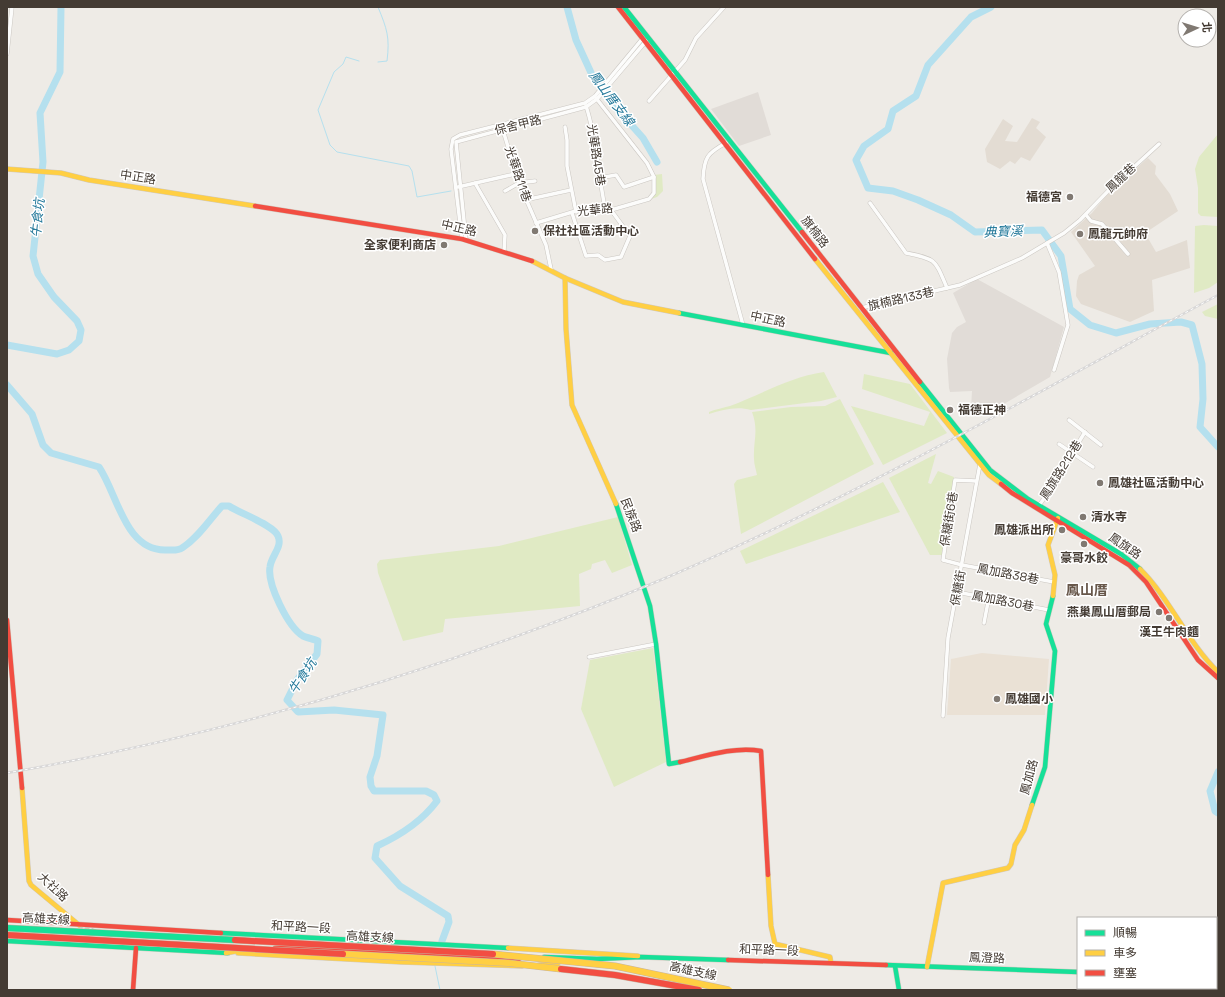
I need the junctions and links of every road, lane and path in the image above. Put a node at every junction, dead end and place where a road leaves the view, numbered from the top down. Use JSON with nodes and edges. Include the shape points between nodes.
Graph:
{"nodes":[{"id":1,"x":12,"y":7,"type":"edge"},
{"id":2,"x":618,"y":7,"type":"edge"},
{"id":3,"x":624,"y":7,"type":"edge"},
{"id":4,"x":724,"y":7,"type":"edge"},
{"id":5,"x":645,"y":39,"type":"junction"},
{"id":6,"x":7,"y":54,"type":"edge"},
{"id":7,"x":674,"y":73,"type":"junction"},
{"id":8,"x":596,"y":97,"type":"junction"},
{"id":9,"x":649,"y":101,"type":"dead end"},
{"id":10,"x":585,"y":105,"type":"junction"},
{"id":11,"x":499,"y":125,"type":"junction"},
{"id":12,"x":565,"y":127,"type":"dead end"},
{"id":13,"x":503,"y":128,"type":"junction"},
{"id":14,"x":726,"y":144,"type":"junction"},
{"id":15,"x":1159,"y":144,"type":"dead end"},
{"id":16,"x":7,"y":169,"type":"edge"},
{"id":17,"x":515,"y":174,"type":"junction"},
{"id":18,"x":654,"y":177,"type":"junction"},
{"id":19,"x":599,"y":178,"type":"junction"},
{"id":20,"x":536,"y":181,"type":"dead end"},
{"id":21,"x":475,"y":183,"type":"junction"},
{"id":22,"x":518,"y":183,"type":"junction"},
{"id":23,"x":458,"y":187,"type":"junction"},
{"id":24,"x":571,"y":190,"type":"junction"},
{"id":25,"x":505,"y":191,"type":"dead end"},
{"id":26,"x":525,"y":200,"type":"junction"},
{"id":27,"x":870,"y":203,"type":"dead end"},
{"id":28,"x":605,"y":208,"type":"junction"},
{"id":29,"x":611,"y":210,"type":"junction"},
{"id":30,"x":574,"y":212,"type":"junction"},
{"id":31,"x":1086,"y":215,"type":"junction"},
{"id":32,"x":536,"y":223,"type":"junction"},
{"id":33,"x":464,"y":240,"type":"junction"},
{"id":34,"x":1047,"y":243,"type":"junction"},
{"id":35,"x":504,"y":251,"type":"junction"},
{"id":36,"x":1128,"y":254,"type":"dead end"},
{"id":37,"x":551,"y":269,"type":"junction"},
{"id":38,"x":565,"y":278,"type":"junction"},
{"id":39,"x":947,"y":288,"type":"junction"},
{"id":40,"x":859,"y":310,"type":"junction"},
{"id":41,"x":743,"y":325,"type":"junction"},
{"id":42,"x":892,"y":351,"type":"junction"},
{"id":43,"x":1054,"y":370,"type":"dead end"},
{"id":44,"x":1069,"y":420,"type":"dead end"},
{"id":45,"x":1085,"y":432,"type":"junction"},
{"id":46,"x":1059,"y":444,"type":"dead end"},
{"id":47,"x":1101,"y":445,"type":"dead end"},
{"id":48,"x":1072,"y":453,"type":"junction"},
{"id":49,"x":981,"y":463,"type":"junction"},
{"id":50,"x":1093,"y":467,"type":"dead end"},
{"id":51,"x":990,"y":470,"type":"joint"},
{"id":52,"x":995,"y":480,"type":"joint"},
{"id":53,"x":976,"y":481,"type":"junction"},
{"id":54,"x":1038,"y":506,"type":"junction"},
{"id":55,"x":1058,"y":518,"type":"junction"},
{"id":56,"x":962,"y":565,"type":"junction"},
{"id":57,"x":1054,"y":582,"type":"junction"},
{"id":58,"x":958,"y":592,"type":"junction"},
{"id":59,"x":989,"y":597,"type":"junction"},
{"id":60,"x":1049,"y":610,"type":"junction"},
{"id":61,"x":7,"y":620,"type":"edge"},
{"id":62,"x":984,"y":623,"type":"dead end"},
{"id":63,"x":656,"y":644,"type":"junction"},
{"id":64,"x":589,"y":657,"type":"dead end"},
{"id":65,"x":1218,"y":672,"type":"edge"},
{"id":66,"x":1218,"y":678,"type":"edge"},
{"id":67,"x":943,"y":716,"type":"dead end"},
{"id":68,"x":7,"y":920,"type":"edge"},
{"id":69,"x":79,"y":925,"type":"junction"},
{"id":70,"x":7,"y":928,"type":"edge"},
{"id":71,"x":7,"y":936,"type":"edge"},
{"id":72,"x":7,"y":941,"type":"edge"},
{"id":73,"x":136,"y":948,"type":"junction"},
{"id":74,"x":226,"y":953,"type":"junction"},
{"id":75,"x":641,"y":957,"type":"junction"},
{"id":76,"x":597,"y":959,"type":"junction"},
{"id":77,"x":831,"y":963,"type":"junction"},
{"id":78,"x":895,"y":966,"type":"junction"},
{"id":79,"x":927,"y":967,"type":"junction"},
{"id":80,"x":1077,"y":972,"type":"edge"},
{"id":81,"x":134,"y":990,"type":"edge"},
{"id":82,"x":699,"y":990,"type":"edge"},
{"id":83,"x":729,"y":990,"type":"edge"},
{"id":84,"x":898,"y":990,"type":"edge"}],
"edges":[{"from":1,"to":6,"type":"street"},
{"from":2,"to":5,"type":"main road","name":"旗楠路"},
{"from":3,"to":5,"type":"main road","name":"旗楠路"},
{"from":4,"to":7,"type":"street","via":[[699,34],[685,60]]},
{"from":5,"to":7,"type":"main road","name":"旗楠路"},
{"from":5,"to":8,"type":"street","name":"保舍甲路"},
{"from":7,"to":9,"type":"street"},
{"from":7,"to":14,"type":"main road","name":"旗楠路"},
{"from":7,"to":40,"type":"main road","name":"旗楠路"},
{"from":8,"to":10,"type":"street","name":"保舍甲路"},
{"from":8,"to":18,"type":"street","via":[[643,158]]},
{"from":10,"to":11,"type":"street","name":"保舍甲路"},
{"from":10,"to":13,"type":"street","name":"保舍甲路"},
{"from":10,"to":19,"type":"street","name":"光華路45巷","via":[[594,135]]},
{"from":11,"to":13,"type":"street"},
{"from":11,"to":23,"type":"street","name":"保舍甲路","via":[[454,139],[451,149]]},
{"from":12,"to":24,"type":"street","via":[[566,166]]},
{"from":13,"to":17,"type":"street","name":"光華路11巷"},
{"from":13,"to":23,"type":"street","name":"保舍甲路","via":[[456,142]]},
{"from":14,"to":40,"type":"main road","name":"旗楠路"},
{"from":14,"to":41,"type":"street","via":[[708,155],[703,179]]},
{"from":15,"to":31,"type":"street","name":"鳳龍巷"},
{"from":16,"to":33,"type":"main road","name":"中正路","via":[[46,172]]},
{"from":17,"to":21,"type":"street"},
{"from":17,"to":22,"type":"street","name":"光華路11巷"},
{"from":18,"to":19,"type":"street","via":[[624,187],[616,175]]},
{"from":18,"to":29,"type":"street","name":"光華路","via":[[654,193],[649,199]]},
{"from":19,"to":28,"type":"street","name":"光華路45巷"},
{"from":20,"to":22,"type":"street"},
{"from":21,"to":23,"type":"street"},
{"from":21,"to":35,"type":"street","via":[[505,235]]},
{"from":22,"to":25,"type":"street"},
{"from":22,"to":26,"type":"street","name":"光華路11巷"},
{"from":23,"to":33,"type":"street","name":"保舍甲路"},
{"from":24,"to":26,"type":"street"},
{"from":24,"to":30,"type":"street"},
{"from":26,"to":32,"type":"street","name":"光華路11巷"},
{"from":27,"to":39,"type":"street","name":"旗楠路133巷","via":[[906,253],[929,258],[936,263]]},
{"from":28,"to":29,"type":"street","name":"光華路"},
{"from":28,"to":30,"type":"street","name":"光華路"},
{"from":29,"to":30,"type":"street","via":[[629,238],[621,257],[605,260],[598,255],[586,256]]},
{"from":30,"to":32,"type":"street","name":"光華路"},
{"from":31,"to":34,"type":"street","name":"鳳龍巷"},
{"from":31,"to":36,"type":"street","via":[[1091,221],[1102,224]]},
{"from":32,"to":37,"type":"street","name":"光華路11巷","via":[[546,245]]},
{"from":33,"to":35,"type":"main road","name":"中正路"},
{"from":34,"to":39,"type":"street","name":"旗楠路133巷","via":[[1022,258],[960,285]]},
{"from":34,"to":43,"type":"street","via":[[1059,272],[1068,325]]},
{"from":35,"to":37,"type":"main road","name":"中正路"},
{"from":37,"to":38,"type":"main road","name":"中正路"},
{"from":38,"to":41,"type":"main road","name":"中正路","via":[[623,302]]},
{"from":38,"to":63,"type":"main road","name":"民族路","via":[[572,405],[620,514],[650,606]]},
{"from":39,"to":40,"type":"street","name":"旗楠路133巷"},
{"from":40,"to":42,"type":"main road","name":"旗楠路"},
{"from":41,"to":42,"type":"main road","name":"中正路","via":[[811,339]]},
{"from":42,"to":49,"type":"main road","name":"旗楠路"},
{"from":44,"to":45,"type":"street"},
{"from":45,"to":47,"type":"street"},
{"from":45,"to":48,"type":"street","name":"鳳旗路212巷"},
{"from":46,"to":48,"type":"street"},
{"from":48,"to":50,"type":"street"},
{"from":48,"to":54,"type":"street","name":"鳳旗路212巷"},
{"from":49,"to":51,"type":"main road","name":"旗楠路"},
{"from":49,"to":52,"type":"main road","name":"旗楠路"},
{"from":49,"to":53,"type":"street","name":"保糖街"},
{"from":51,"to":54,"type":"main road","name":"鳳旗路"},
{"from":52,"to":54,"type":"main road","name":"鳳旗路"},
{"from":53,"to":56,"type":"street","name":"保糖街"},
{"from":53,"to":56,"type":"street","name":"保糖街6巷","via":[[956,479],[953,495],[943,557],[944,561]]},
{"from":54,"to":55,"type":"main road","name":"鳳旗路"},
{"from":55,"to":57,"type":"main road","name":"鳳加路","via":[[1048,545],[1055,567]]},
{"from":55,"to":65,"type":"main road","name":"鳳旗路","via":[[1121,554],[1142,571],[1167,603],[1198,653]]},
{"from":55,"to":66,"type":"main road","name":"鳳旗路","via":[[1140,574],[1198,660]]},
{"from":56,"to":57,"type":"street","name":"鳳加路38巷"},
{"from":56,"to":58,"type":"street","name":"保糖街"},
{"from":57,"to":60,"type":"main road","name":"鳳加路","via":[[1054,594]]},
{"from":58,"to":59,"type":"street","name":"鳳加路30巷"},
{"from":58,"to":67,"type":"street","name":"保糖街","via":[[947,645]]},
{"from":59,"to":60,"type":"street","name":"鳳加路30巷"},
{"from":59,"to":62,"type":"street"},
{"from":60,"to":79,"type":"main road","name":"鳳加路","via":[[1046,624],[1055,651],[1045,767],[1038,792],[1008,868],[943,883]]},
{"from":61,"to":69,"type":"main road","name":"大社路","via":[[29,881]]},
{"from":63,"to":64,"type":"street"},
{"from":63,"to":77,"type":"main road","name":"民族路","via":[[669,764],[730,751],[746,749],[761,752],[771,926],[775,944],[821,953],[830,957]]},
{"from":68,"to":69,"type":"main road","name":"和平路一段"},
{"from":69,"to":75,"type":"main road","name":"和平路一段","via":[[598,952]]},
{"from":70,"to":83,"type":"main road","name":"高雄支線","bridge":true,"via":[[477,953],[615,966]]},
{"from":71,"to":82,"type":"main road","name":"高雄支線","bridge":true,"via":[[508,963],[615,975]]},
{"from":72,"to":73,"type":"main road","name":"和平路一段"},
{"from":73,"to":74,"type":"main road","name":"和平路一段"},
{"from":73,"to":81,"type":"main road"},
{"from":74,"to":76,"type":"main road","name":"和平路一段","via":[[511,967]]},
{"from":74,"to":76,"type":"main road","name":"和平路一段","via":[[291,947],[513,960],[549,957]]},
{"from":75,"to":76,"type":"main road","name":"和平路一段"},
{"from":75,"to":77,"type":"main road","name":"和平路一段"},
{"from":77,"to":78,"type":"main road","name":"和平路一段"},
{"from":78,"to":79,"type":"main road","name":"鳳澄路"},
{"from":78,"to":84,"type":"main road"},
{"from":79,"to":80,"type":"main road","name":"鳳澄路"}]}
